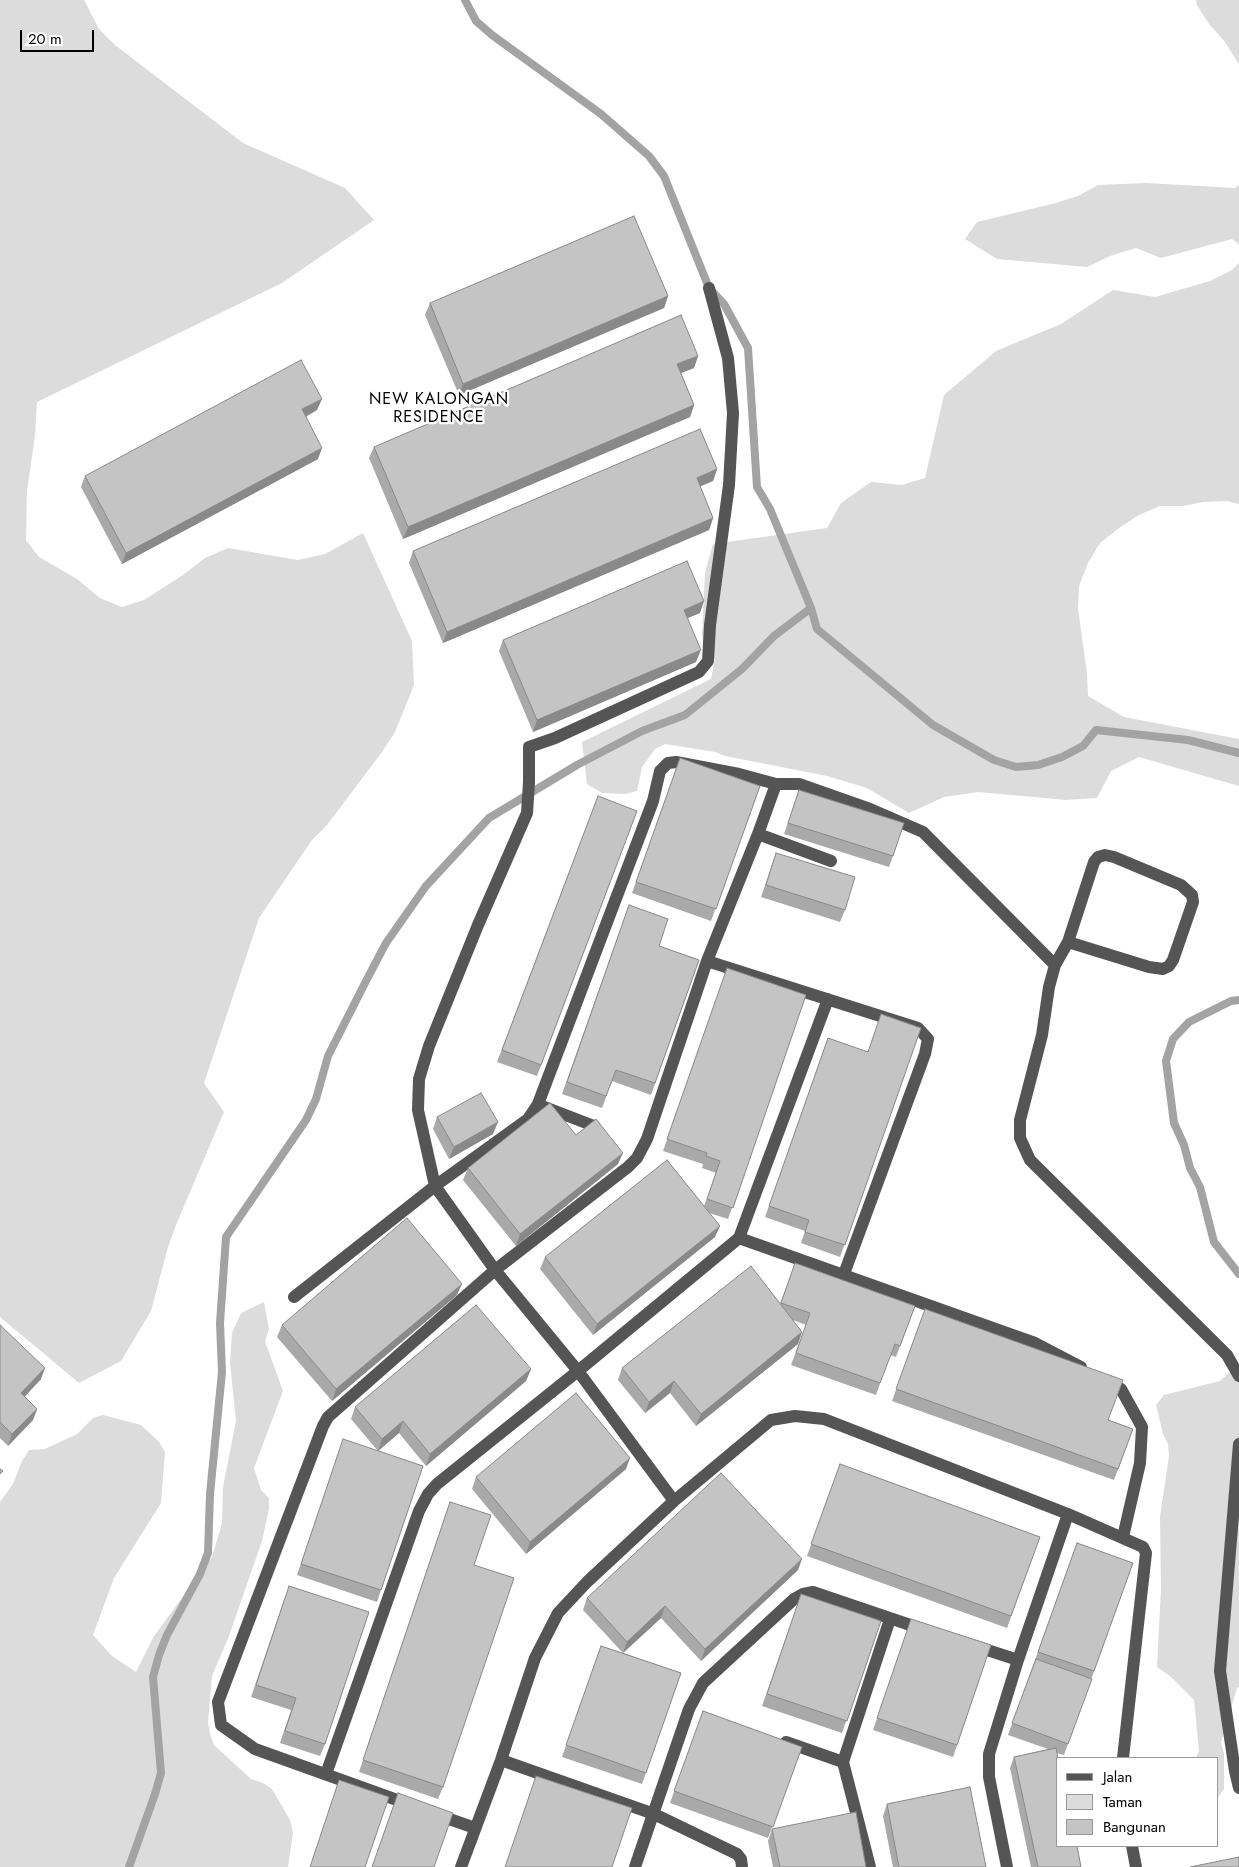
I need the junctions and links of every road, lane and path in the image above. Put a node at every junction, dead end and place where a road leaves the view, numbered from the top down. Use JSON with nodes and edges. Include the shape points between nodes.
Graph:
{"nodes":[{"id":1,"x":709,"y":288,"type":"dead end"},
{"id":2,"x":776,"y":784,"type":"junction"},
{"id":3,"x":758,"y":834,"type":"junction"},
{"id":4,"x":831,"y":861,"type":"dead end"},
{"id":5,"x":1068,"y":942,"type":"junction"},
{"id":6,"x":707,"y":960,"type":"junction"},
{"id":7,"x":1055,"y":965,"type":"junction"},
{"id":8,"x":828,"y":999,"type":"junction"},
{"id":9,"x":538,"y":1104,"type":"junction"},
{"id":10,"x":594,"y":1126,"type":"edge"},
{"id":11,"x":435,"y":1186,"type":"junction"},
{"id":12,"x":739,"y":1238,"type":"junction"},
{"id":13,"x":494,"y":1270,"type":"junction"},
{"id":14,"x":844,"y":1274,"type":"junction"},
{"id":15,"x":294,"y":1297,"type":"dead end"},
{"id":16,"x":578,"y":1371,"type":"junction"},
{"id":17,"x":1239,"y":1376,"type":"edge"},
{"id":18,"x":1239,"y":1444,"type":"edge"},
{"id":19,"x":1237,"y":1490,"type":"edge"},
{"id":20,"x":674,"y":1501,"type":"junction"},
{"id":21,"x":1068,"y":1514,"type":"junction"},
{"id":22,"x":1122,"y":1537,"type":"junction"},
{"id":23,"x":890,"y":1619,"type":"junction"},
{"id":24,"x":935,"y":1634,"type":"edge"},
{"id":25,"x":963,"y":1642,"type":"edge"},
{"id":26,"x":1018,"y":1660,"type":"junction"},
{"id":27,"x":770,"y":1737,"type":"edge"},
{"id":28,"x":1123,"y":1757,"type":"edge"},
{"id":29,"x":501,"y":1760,"type":"junction"},
{"id":30,"x":843,"y":1762,"type":"junction"},
{"id":31,"x":1237,"y":1772,"type":"edge"},
{"id":32,"x":326,"y":1774,"type":"junction"},
{"id":33,"x":1239,"y":1788,"type":"edge"},
{"id":34,"x":654,"y":1814,"type":"junction"},
{"id":35,"x":475,"y":1828,"type":"junction"},
{"id":36,"x":1132,"y":1847,"type":"edge"},
{"id":37,"x":461,"y":1867,"type":"edge"},
{"id":38,"x":635,"y":1867,"type":"edge"},
{"id":39,"x":742,"y":1867,"type":"edge"},
{"id":40,"x":870,"y":1867,"type":"edge"},
{"id":41,"x":1007,"y":1867,"type":"edge"},
{"id":42,"x":1136,"y":1867,"type":"edge"}],
"edges":[{"from":1,"to":11,"type":"street","via":[[728,358],[733,414],[729,485],[708,661],[699,672],[529,747],[527,813],[456,977],[419,1079],[418,1110]]},
{"from":2,"to":3,"type":"street"},
{"from":2,"to":7,"type":"street","via":[[799,784],[923,832]]},
{"from":2,"to":9,"type":"street","via":[[676,762],[668,762],[660,771],[653,801]]},
{"from":3,"to":4,"type":"street"},
{"from":3,"to":6,"type":"street"},
{"from":5,"to":5,"type":"street","via":[[1098,857],[1114,857],[1181,885],[1192,896],[1193,902],[1173,960],[1163,969]]},
{"from":5,"to":7,"type":"street"},
{"from":6,"to":8,"type":"street"},
{"from":6,"to":13,"type":"street","via":[[637,1158]]},
{"from":7,"to":17,"type":"street","via":[[1042,1035],[1020,1120],[1020,1138],[1030,1160],[1227,1355]]},
{"from":8,"to":12,"type":"street"},
{"from":8,"to":14,"type":"street","via":[[918,1028],[928,1039]]},
{"from":9,"to":10,"type":"street"},
{"from":9,"to":11,"type":"street","via":[[528,1119]]},
{"from":11,"to":13,"type":"street"},
{"from":11,"to":15,"type":"street"},
{"from":12,"to":14,"type":"street"},
{"from":12,"to":16,"type":"street"},
{"from":13,"to":16,"type":"street"},
{"from":13,"to":32,"type":"street","via":[[328,1417],[218,1702],[221,1725],[255,1749]]},
{"from":14,"to":22,"type":"street","via":[[1035,1343],[1121,1389],[1142,1427],[1140,1463]]},
{"from":16,"to":20,"type":"street"},
{"from":16,"to":32,"type":"street","via":[[428,1494],[419,1511]]},
{"from":18,"to":19,"type":"street"},
{"from":19,"to":31,"type":"street","via":[[1220,1670]]},
{"from":20,"to":21,"type":"street","via":[[771,1420],[796,1416],[824,1419]]},
{"from":20,"to":29,"type":"street","via":[[558,1613],[536,1658]]},
{"from":21,"to":22,"type":"street"},
{"from":21,"to":26,"type":"street"},
{"from":22,"to":28,"type":"street","via":[[1144,1547],[1146,1554]]},
{"from":23,"to":24,"type":"street"},
{"from":23,"to":30,"type":"street"},
{"from":23,"to":34,"type":"street","via":[[813,1592],[794,1599],[703,1684]]},
{"from":25,"to":26,"type":"street"},
{"from":26,"to":41,"type":"street","via":[[989,1754],[989,1778]]},
{"from":27,"to":30,"type":"street"},
{"from":29,"to":34,"type":"street"},
{"from":29,"to":35,"type":"street"},
{"from":30,"to":40,"type":"street"},
{"from":31,"to":33,"type":"street"},
{"from":32,"to":35,"type":"street"},
{"from":34,"to":38,"type":"street"},
{"from":34,"to":39,"type":"street","via":[[737,1854]]},
{"from":35,"to":37,"type":"street"},
{"from":36,"to":42,"type":"street"}]}
